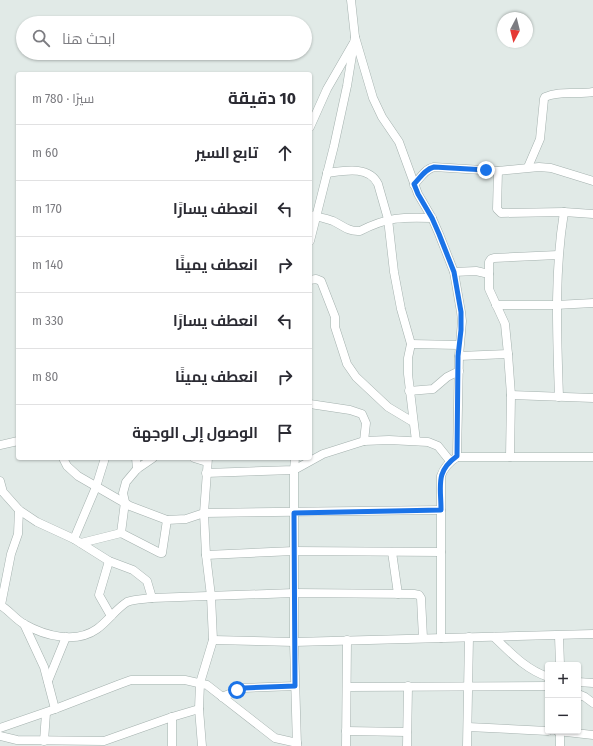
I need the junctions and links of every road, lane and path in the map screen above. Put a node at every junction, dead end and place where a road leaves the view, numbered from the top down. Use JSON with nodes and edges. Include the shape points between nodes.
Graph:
{"nodes":[{"id":1,"x":351,"y":0,"type":"edge"},
{"id":2,"x":355,"y":39,"type":"junction"},
{"id":3,"x":593,"y":92,"type":"edge"},
{"id":4,"x":312,"y":123,"type":"edge"},
{"id":5,"x":528,"y":167,"type":"junction"},
{"id":6,"x":498,"y":170,"type":"junction"},
{"id":7,"x":327,"y":173,"type":"junction"},
{"id":8,"x":593,"y":181,"type":"edge"},
{"id":9,"x":414,"y":184,"type":"junction"},
{"id":10,"x":564,"y":212,"type":"junction"},
{"id":11,"x":593,"y":214,"type":"edge"},
{"id":12,"x":313,"y":216,"type":"edge"},
{"id":13,"x":432,"y":218,"type":"junction"},
{"id":14,"x":388,"y":219,"type":"junction"},
{"id":15,"x":558,"y":255,"type":"junction"},
{"id":16,"x":454,"y":272,"type":"junction"},
{"id":17,"x":489,"y":274,"type":"junction"},
{"id":18,"x":312,"y":280,"type":"edge"},
{"id":19,"x":593,"y":303,"type":"edge"},
{"id":20,"x":496,"y":305,"type":"junction"},
{"id":21,"x":556,"y":305,"type":"junction"},
{"id":22,"x":411,"y":344,"type":"junction"},
{"id":23,"x":459,"y":345,"type":"junction"},
{"id":24,"x":508,"y":354,"type":"junction"},
{"id":25,"x":458,"y":356,"type":"junction"},
{"id":26,"x":458,"y":371,"type":"junction"},
{"id":27,"x":409,"y":391,"type":"junction"},
{"id":28,"x":511,"y":395,"type":"junction"},
{"id":29,"x":559,"y":397,"type":"junction"},
{"id":30,"x":593,"y":398,"type":"edge"},
{"id":31,"x":312,"y":404,"type":"edge"},
{"id":32,"x":413,"y":422,"type":"junction"},
{"id":33,"x":16,"y":441,"type":"edge"},
{"id":34,"x":364,"y":441,"type":"junction"},
{"id":35,"x":416,"y":441,"type":"junction"},
{"id":36,"x":0,"y":445,"type":"edge"},
{"id":37,"x":510,"y":457,"type":"junction"},
{"id":38,"x":593,"y":457,"type":"edge"},
{"id":39,"x":454,"y":459,"type":"junction"},
{"id":40,"x":64,"y":460,"type":"edge"},
{"id":41,"x":105,"y":460,"type":"edge"},
{"id":42,"x":136,"y":460,"type":"edge"},
{"id":43,"x":149,"y":460,"type":"edge"},
{"id":44,"x":207,"y":460,"type":"edge"},
{"id":45,"x":295,"y":460,"type":"edge"},
{"id":46,"x":137,"y":469,"type":"junction"},
{"id":47,"x":294,"y":470,"type":"junction"},
{"id":48,"x":206,"y":473,"type":"junction"},
{"id":49,"x":0,"y":481,"type":"edge"},
{"id":50,"x":96,"y":487,"type":"junction"},
{"id":51,"x":125,"y":502,"type":"junction"},
{"id":52,"x":18,"y":510,"type":"junction"},
{"id":53,"x":441,"y":510,"type":"junction"},
{"id":54,"x":204,"y":513,"type":"junction"},
{"id":55,"x":294,"y":513,"type":"junction"},
{"id":56,"x":167,"y":520,"type":"junction"},
{"id":57,"x":121,"y":533,"type":"junction"},
{"id":58,"x":77,"y":541,"type":"junction"},
{"id":59,"x":294,"y":551,"type":"junction"},
{"id":60,"x":392,"y":552,"type":"junction"},
{"id":61,"x":441,"y":552,"type":"junction"},
{"id":62,"x":206,"y":555,"type":"junction"},
{"id":63,"x":108,"y":561,"type":"junction"},
{"id":64,"x":294,"y":593,"type":"junction"},
{"id":65,"x":398,"y":594,"type":"junction"},
{"id":66,"x":211,"y":596,"type":"junction"},
{"id":67,"x":152,"y":598,"type":"junction"},
{"id":68,"x":1,"y":605,"type":"edge"},
{"id":69,"x":111,"y":616,"type":"junction"},
{"id":70,"x":24,"y":624,"type":"junction"},
{"id":71,"x":593,"y":634,"type":"edge"},
{"id":72,"x":559,"y":636,"type":"junction"},
{"id":73,"x":66,"y":637,"type":"junction"},
{"id":74,"x":469,"y":637,"type":"junction"},
{"id":75,"x":494,"y":637,"type":"junction"},
{"id":76,"x":423,"y":638,"type":"junction"},
{"id":77,"x":441,"y":638,"type":"junction"},
{"id":78,"x":213,"y":640,"type":"junction"},
{"id":79,"x":347,"y":640,"type":"junction"},
{"id":80,"x":294,"y":642,"type":"junction"},
{"id":81,"x":560,"y":662,"type":"edge"},
{"id":82,"x":545,"y":676,"type":"edge"},
{"id":83,"x":48,"y":681,"type":"junction"},
{"id":84,"x":581,"y":682,"type":"edge"},
{"id":85,"x":593,"y":682,"type":"edge"},
{"id":86,"x":200,"y":683,"type":"junction"},
{"id":87,"x":295,"y":686,"type":"junction"},
{"id":88,"x":408,"y":686,"type":"junction"},
{"id":89,"x":468,"y":686,"type":"junction"},
{"id":90,"x":545,"y":686,"type":"edge"},
{"id":91,"x":346,"y":687,"type":"junction"},
{"id":92,"x":581,"y":695,"type":"edge"},
{"id":93,"x":222,"y":697,"type":"junction"},
{"id":94,"x":593,"y":703,"type":"edge"},
{"id":95,"x":55,"y":709,"type":"junction"},
{"id":96,"x":199,"y":709,"type":"junction"},
{"id":97,"x":46,"y":712,"type":"junction"},
{"id":98,"x":172,"y":717,"type":"junction"},
{"id":99,"x":468,"y":727,"type":"junction"},
{"id":100,"x":0,"y":728,"type":"edge"},
{"id":101,"x":545,"y":731,"type":"edge"},
{"id":102,"x":346,"y":732,"type":"junction"},
{"id":103,"x":407,"y":732,"type":"junction"},
{"id":104,"x":559,"y":734,"type":"edge"},
{"id":105,"x":581,"y":734,"type":"edge"},
{"id":106,"x":593,"y":735,"type":"edge"},
{"id":107,"x":0,"y":736,"type":"edge"},
{"id":108,"x":44,"y":741,"type":"junction"},
{"id":109,"x":297,"y":745,"type":"edge"},
{"id":110,"x":172,"y":746,"type":"edge"},
{"id":111,"x":202,"y":746,"type":"edge"},
{"id":112,"x":346,"y":746,"type":"edge"},
{"id":113,"x":407,"y":746,"type":"edge"},
{"id":114,"x":467,"y":746,"type":"edge"},
{"id":115,"x":560,"y":746,"type":"edge"}],
"edges":[{"from":1,"to":2,"type":"street"},
{"from":2,"to":4,"type":"street","via":[[327,89]]},
{"from":2,"to":7,"type":"street","via":[[348,86]]},
{"from":2,"to":9,"type":"street","via":[[373,98],[399,142]]},
{"from":3,"to":5,"type":"street","via":[[558,93],[545,97],[540,139]]},
{"from":5,"to":6,"type":"street"},
{"from":5,"to":8,"type":"street","via":[[551,168]]},
{"from":6,"to":9,"type":"street","via":[[434,167],[429,168]]},
{"from":6,"to":10,"type":"street","via":[[498,212]]},
{"from":7,"to":12,"type":"street"},
{"from":7,"to":14,"type":"street","via":[[349,170],[371,175],[376,179]]},
{"from":9,"to":13,"type":"street"},
{"from":10,"to":11,"type":"street"},
{"from":10,"to":15,"type":"street"},
{"from":12,"to":14,"type":"street","via":[[334,221],[346,229],[356,231]]},
{"from":13,"to":14,"type":"street"},
{"from":13,"to":16,"type":"street"},
{"from":14,"to":22,"type":"street","via":[[394,272]]},
{"from":15,"to":17,"type":"street","via":[[494,258],[489,262]]},
{"from":15,"to":21,"type":"street"},
{"from":16,"to":17,"type":"street","via":[[476,271]]},
{"from":16,"to":23,"type":"street","via":[[461,312]]},
{"from":17,"to":20,"type":"street","via":[[489,289]]},
{"from":18,"to":32,"type":"street","via":[[321,281],[335,317],[335,327],[348,364],[356,377],[388,407]]},
{"from":19,"to":21,"type":"street"},
{"from":20,"to":21,"type":"street"},
{"from":20,"to":24,"type":"street","via":[[505,324]]},
{"from":21,"to":29,"type":"street"},
{"from":22,"to":23,"type":"street"},
{"from":22,"to":27,"type":"street","via":[[408,366]]},
{"from":23,"to":25,"type":"street"},
{"from":24,"to":25,"type":"street"},
{"from":24,"to":28,"type":"street"},
{"from":25,"to":26,"type":"street"},
{"from":26,"to":27,"type":"street","via":[[433,389]]},
{"from":26,"to":39,"type":"street"},
{"from":27,"to":32,"type":"street"},
{"from":28,"to":29,"type":"street"},
{"from":28,"to":37,"type":"street"},
{"from":29,"to":30,"type":"street"},
{"from":31,"to":34,"type":"street","via":[[362,414],[366,423]]},
{"from":32,"to":35,"type":"street"},
{"from":33,"to":36,"type":"street"},
{"from":34,"to":35,"type":"street"},
{"from":34,"to":47,"type":"street","via":[[323,454]]},
{"from":35,"to":39,"type":"street","via":[[438,446]]},
{"from":37,"to":38,"type":"street"},
{"from":37,"to":39,"type":"street"},
{"from":39,"to":53,"type":"street","via":[[443,469],[441,476]]},
{"from":40,"to":50,"type":"street","via":[[72,471]]},
{"from":41,"to":50,"type":"street"},
{"from":42,"to":46,"type":"street"},
{"from":43,"to":46,"type":"street"},
{"from":44,"to":48,"type":"street"},
{"from":45,"to":47,"type":"street"},
{"from":46,"to":51,"type":"street","via":[[126,482],[123,493]]},
{"from":47,"to":48,"type":"street"},
{"from":47,"to":55,"type":"street"},
{"from":48,"to":54,"type":"street"},
{"from":49,"to":52,"type":"street","via":[[3,492]]},
{"from":50,"to":51,"type":"street"},
{"from":50,"to":58,"type":"street"},
{"from":51,"to":56,"type":"street"},
{"from":51,"to":57,"type":"street"},
{"from":52,"to":58,"type":"street"},
{"from":52,"to":68,"type":"street","via":[[18,534],[11,554]]},
{"from":53,"to":55,"type":"street"},
{"from":53,"to":61,"type":"street"},
{"from":54,"to":55,"type":"street"},
{"from":54,"to":56,"type":"street","via":[[186,519]]},
{"from":54,"to":62,"type":"street"},
{"from":55,"to":59,"type":"street"},
{"from":56,"to":57,"type":"street","via":[[160,554]]},
{"from":57,"to":58,"type":"street"},
{"from":58,"to":63,"type":"street"},
{"from":59,"to":60,"type":"street"},
{"from":59,"to":62,"type":"street"},
{"from":59,"to":64,"type":"street"},
{"from":60,"to":61,"type":"street"},
{"from":60,"to":65,"type":"street"},
{"from":61,"to":77,"type":"street"},
{"from":62,"to":66,"type":"street"},
{"from":63,"to":67,"type":"street","via":[[142,576],[147,581]]},
{"from":63,"to":69,"type":"street","via":[[99,595]]},
{"from":64,"to":65,"type":"street"},
{"from":64,"to":66,"type":"street"},
{"from":64,"to":80,"type":"street"},
{"from":65,"to":76,"type":"street","via":[[414,594],[421,598]]},
{"from":66,"to":67,"type":"street"},
{"from":66,"to":78,"type":"street"},
{"from":67,"to":69,"type":"street","via":[[130,601]]},
{"from":68,"to":70,"type":"street"},
{"from":69,"to":73,"type":"street","via":[[98,628],[86,634]]},
{"from":70,"to":73,"type":"street","via":[[48,634]]},
{"from":70,"to":83,"type":"street"},
{"from":71,"to":72,"type":"street"},
{"from":72,"to":75,"type":"street"},
{"from":72,"to":81,"type":"street"},
{"from":73,"to":83,"type":"street"},
{"from":74,"to":75,"type":"street"},
{"from":74,"to":77,"type":"street"},
{"from":74,"to":89,"type":"street"},
{"from":75,"to":82,"type":"street","via":[[526,666]]},
{"from":76,"to":77,"type":"street"},
{"from":76,"to":79,"type":"street"},
{"from":78,"to":80,"type":"street"},
{"from":78,"to":86,"type":"street"},
{"from":79,"to":80,"type":"street"},
{"from":79,"to":91,"type":"street"},
{"from":80,"to":87,"type":"street"},
{"from":83,"to":95,"type":"street"},
{"from":84,"to":85,"type":"street"},
{"from":86,"to":93,"type":"street","via":[[207,685]]},
{"from":86,"to":95,"type":"street","via":[[185,680],[131,680]]},
{"from":86,"to":96,"type":"street"},
{"from":87,"to":93,"type":"street","via":[[244,688]]},
{"from":87,"to":109,"type":"street"},
{"from":88,"to":89,"type":"street"},
{"from":88,"to":91,"type":"street"},
{"from":88,"to":103,"type":"street"},
{"from":89,"to":90,"type":"street"},
{"from":89,"to":99,"type":"street"},
{"from":91,"to":102,"type":"street"},
{"from":92,"to":94,"type":"street"},
{"from":93,"to":109,"type":"street","via":[[275,738]]},
{"from":95,"to":97,"type":"street"},
{"from":96,"to":98,"type":"street"},
{"from":96,"to":111,"type":"street"},
{"from":97,"to":100,"type":"street"},
{"from":97,"to":108,"type":"street"},
{"from":98,"to":108,"type":"street","via":[[104,741]]},
{"from":98,"to":110,"type":"street"},
{"from":99,"to":101,"type":"street"},
{"from":99,"to":114,"type":"street"},
{"from":102,"to":103,"type":"street"},
{"from":102,"to":112,"type":"street"},
{"from":103,"to":113,"type":"street"},
{"from":104,"to":115,"type":"street"},
{"from":105,"to":106,"type":"street"},
{"from":107,"to":108,"type":"street","via":[[17,740]]}]}
